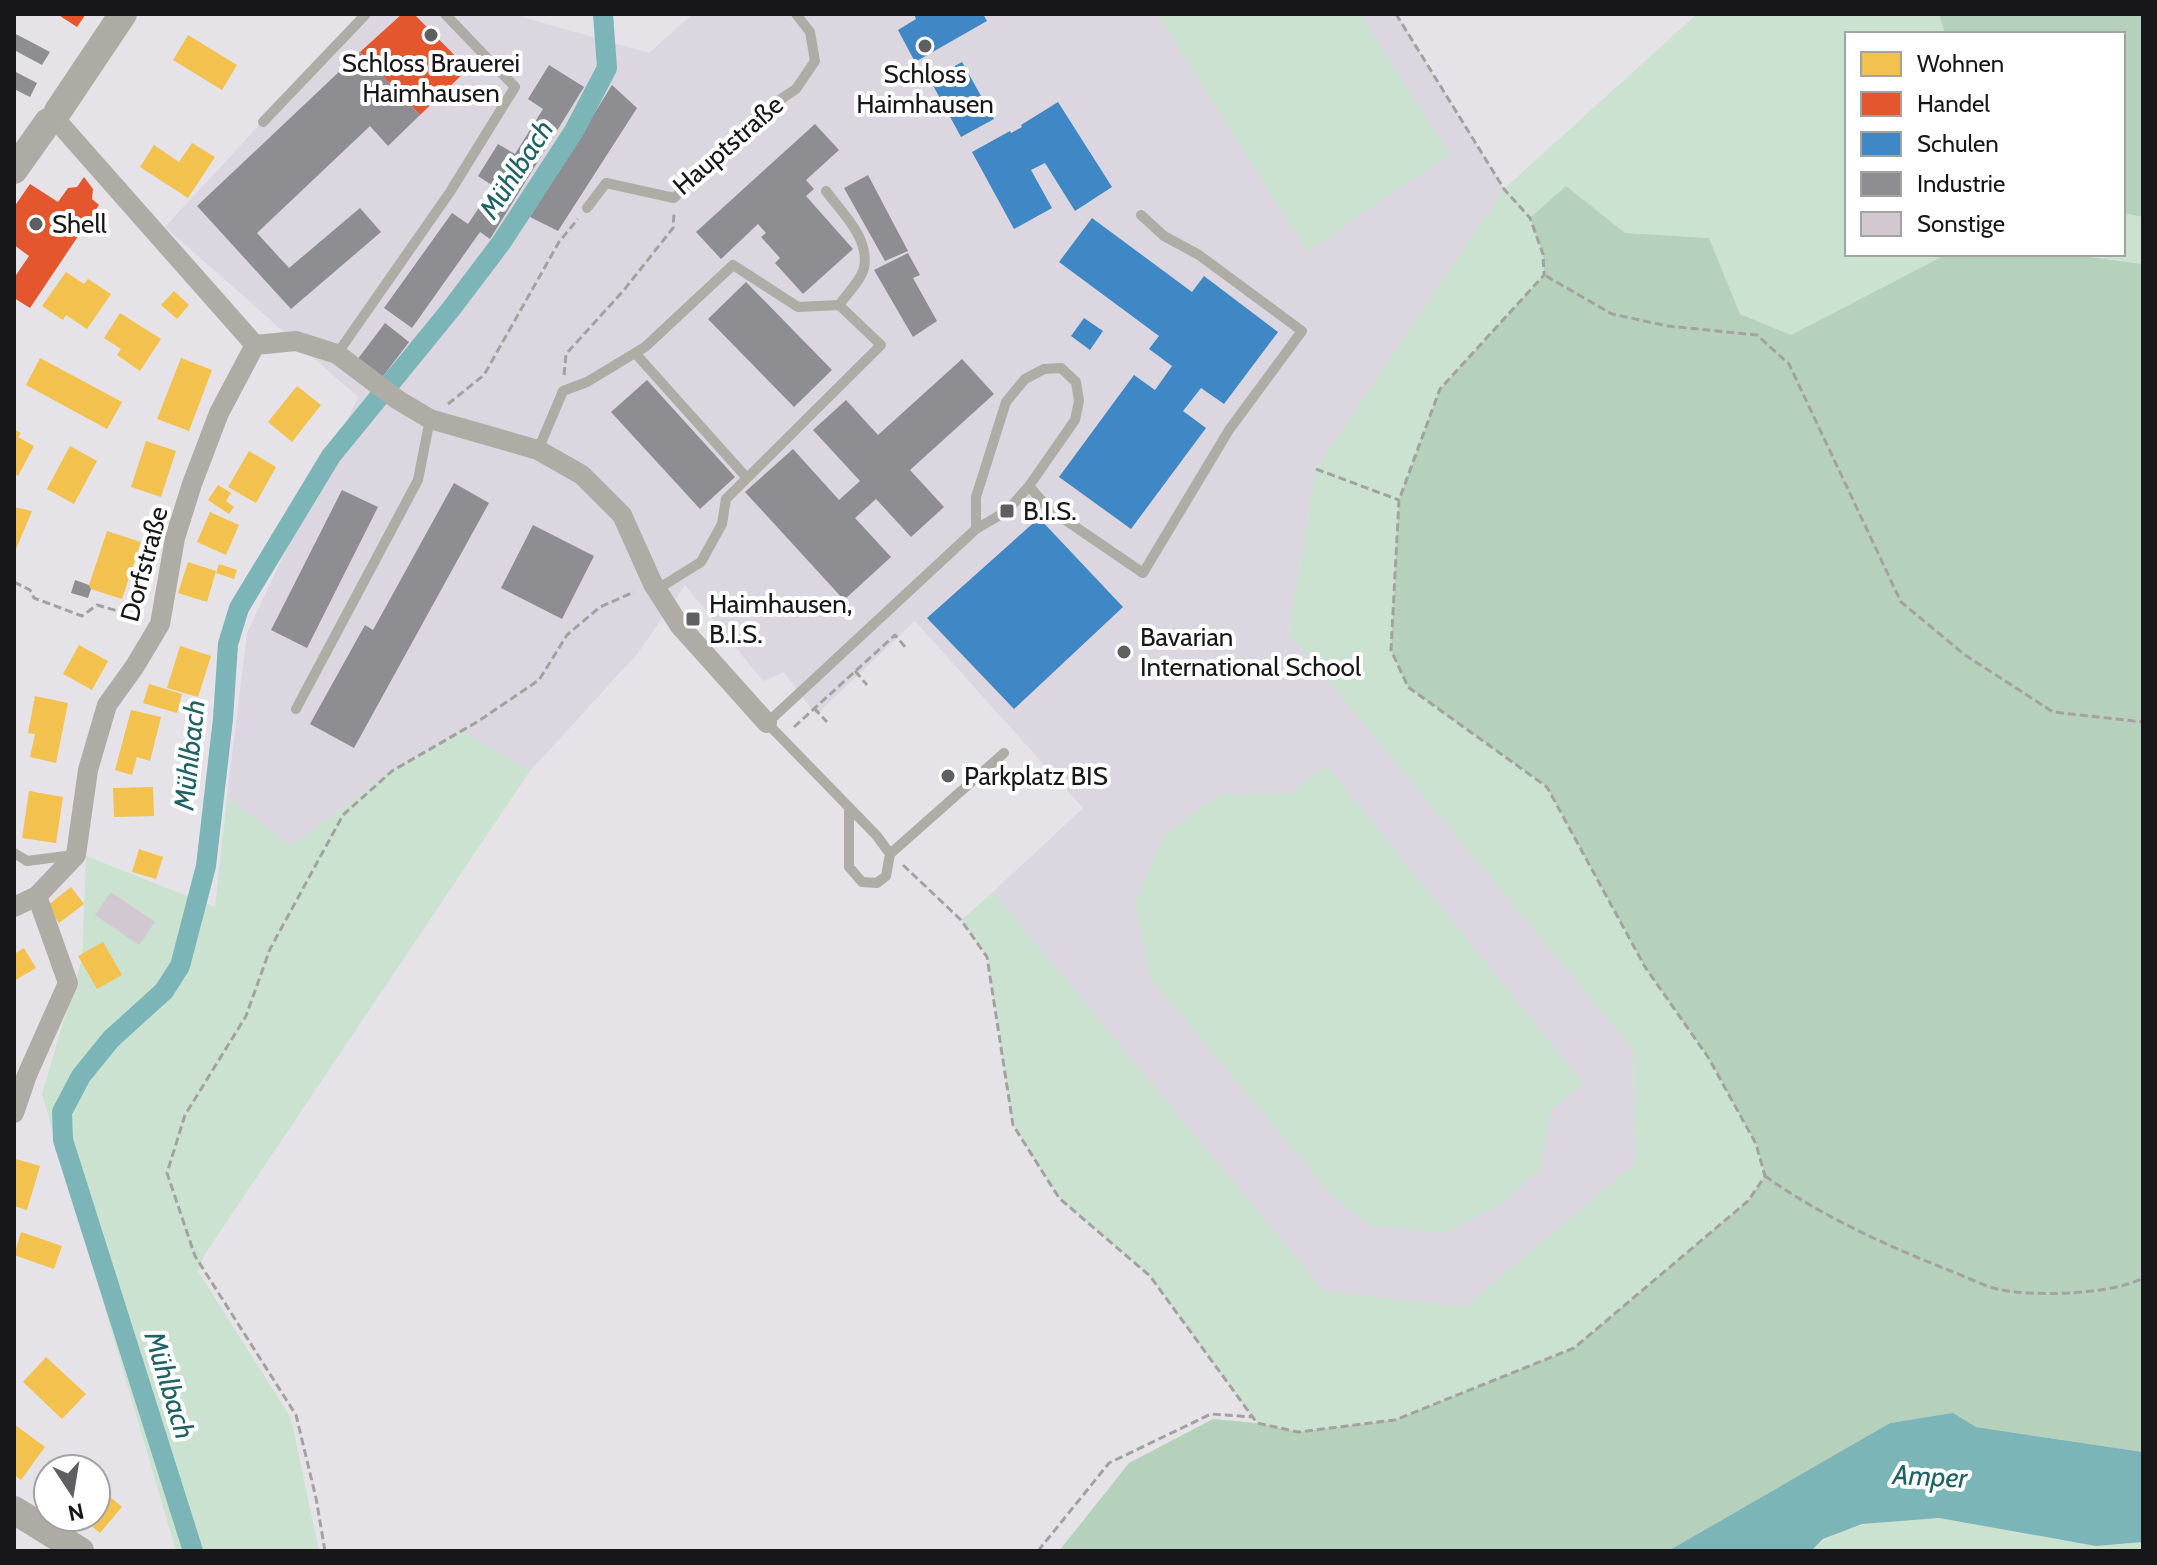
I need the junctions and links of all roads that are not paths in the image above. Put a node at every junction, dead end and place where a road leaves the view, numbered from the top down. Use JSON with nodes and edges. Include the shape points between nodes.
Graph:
{"nodes":[{"id":1,"x":123,"y":14,"type":"edge"},
{"id":2,"x":366,"y":14,"type":"edge"},
{"id":3,"x":445,"y":14,"type":"edge"},
{"id":4,"x":796,"y":14,"type":"edge"},
{"id":5,"x":55,"y":118,"type":"junction"},
{"id":6,"x":263,"y":122,"type":"dead end"},
{"id":7,"x":14,"y":170,"type":"edge"},
{"id":8,"x":826,"y":191,"type":"dead end"},
{"id":9,"x":587,"y":208,"type":"road end"},
{"id":10,"x":1141,"y":215,"type":"dead end"},
{"id":11,"x":839,"y":305,"type":"junction"},
{"id":12,"x":255,"y":345,"type":"junction"},
{"id":13,"x":635,"y":353,"type":"junction"},
{"id":14,"x":337,"y":354,"type":"junction"},
{"id":15,"x":430,"y":419,"type":"junction"},
{"id":16,"x":538,"y":450,"type":"junction"},
{"id":17,"x":747,"y":478,"type":"junction"},
{"id":18,"x":1029,"y":486,"type":"junction"},
{"id":19,"x":976,"y":529,"type":"junction"},
{"id":20,"x":654,"y":587,"type":"junction"},
{"id":21,"x":296,"y":709,"type":"dead end"},
{"id":22,"x":767,"y":723,"type":"junction"},
{"id":23,"x":1004,"y":753,"type":"dead end"},
{"id":24,"x":849,"y":807,"type":"junction"},
{"id":25,"x":14,"y":853,"type":"edge"},
{"id":26,"x":890,"y":854,"type":"junction"},
{"id":27,"x":76,"y":855,"type":"junction"},
{"id":28,"x":37,"y":896,"type":"junction"},
{"id":29,"x":14,"y":907,"type":"edge"},
{"id":30,"x":14,"y":1113,"type":"edge"},
{"id":31,"x":14,"y":1510,"type":"edge"},
{"id":32,"x":80,"y":1551,"type":"edge"}],
"edges":[{"from":1,"to":5,"type":"street"},
{"from":2,"to":6,"type":"lane"},
{"from":3,"to":14,"type":"lane","via":[[515,87],[450,192]]},
{"from":4,"to":9,"type":"lane","name":"Hauptstraße","via":[[810,32],[815,61],[796,89],[760,113],[674,198],[606,183]]},
{"from":5,"to":7,"type":"street"},
{"from":5,"to":12,"type":"street"},
{"from":8,"to":11,"type":"lane","via":[[861,237],[864,254],[864,270]]},
{"from":10,"to":18,"type":"lane","via":[[1302,331],[1229,430],[1143,573],[1048,508]]},
{"from":11,"to":13,"type":"lane","via":[[798,307],[733,265]]},
{"from":11,"to":17,"type":"lane","via":[[881,345]]},
{"from":12,"to":14,"type":"street","via":[[296,341]]},
{"from":12,"to":27,"type":"street","name":"Dorfstraße","via":[[219,413],[192,484],[175,538],[160,624],[107,705],[88,770]]},
{"from":13,"to":16,"type":"lane","via":[[563,391]]},
{"from":13,"to":17,"type":"lane"},
{"from":14,"to":15,"type":"street"},
{"from":15,"to":16,"type":"street"},
{"from":15,"to":21,"type":"lane","via":[[418,480]]},
{"from":16,"to":20,"type":"street","via":[[582,475],[622,515]]},
{"from":17,"to":20,"type":"lane","via":[[726,499],[722,524],[701,562]]},
{"from":18,"to":19,"type":"lane","via":[[1007,511]]},
{"from":18,"to":19,"type":"lane","via":[[1075,420],[1076,382],[1061,368],[1044,369],[1025,379],[1006,402],[976,497]]},
{"from":19,"to":22,"type":"lane"},
{"from":20,"to":22,"type":"street","via":[[680,626]]},
{"from":22,"to":24,"type":"lane"},
{"from":23,"to":26,"type":"lane"},
{"from":24,"to":26,"type":"lane"},
{"from":24,"to":26,"type":"lane","via":[[849,867],[862,882],[877,883],[886,876]]},
{"from":25,"to":27,"type":"lane","via":[[27,861]]},
{"from":27,"to":28,"type":"street"},
{"from":28,"to":29,"type":"street"},
{"from":28,"to":30,"type":"street","via":[[68,983]]},
{"from":31,"to":32,"type":"street"}]}
